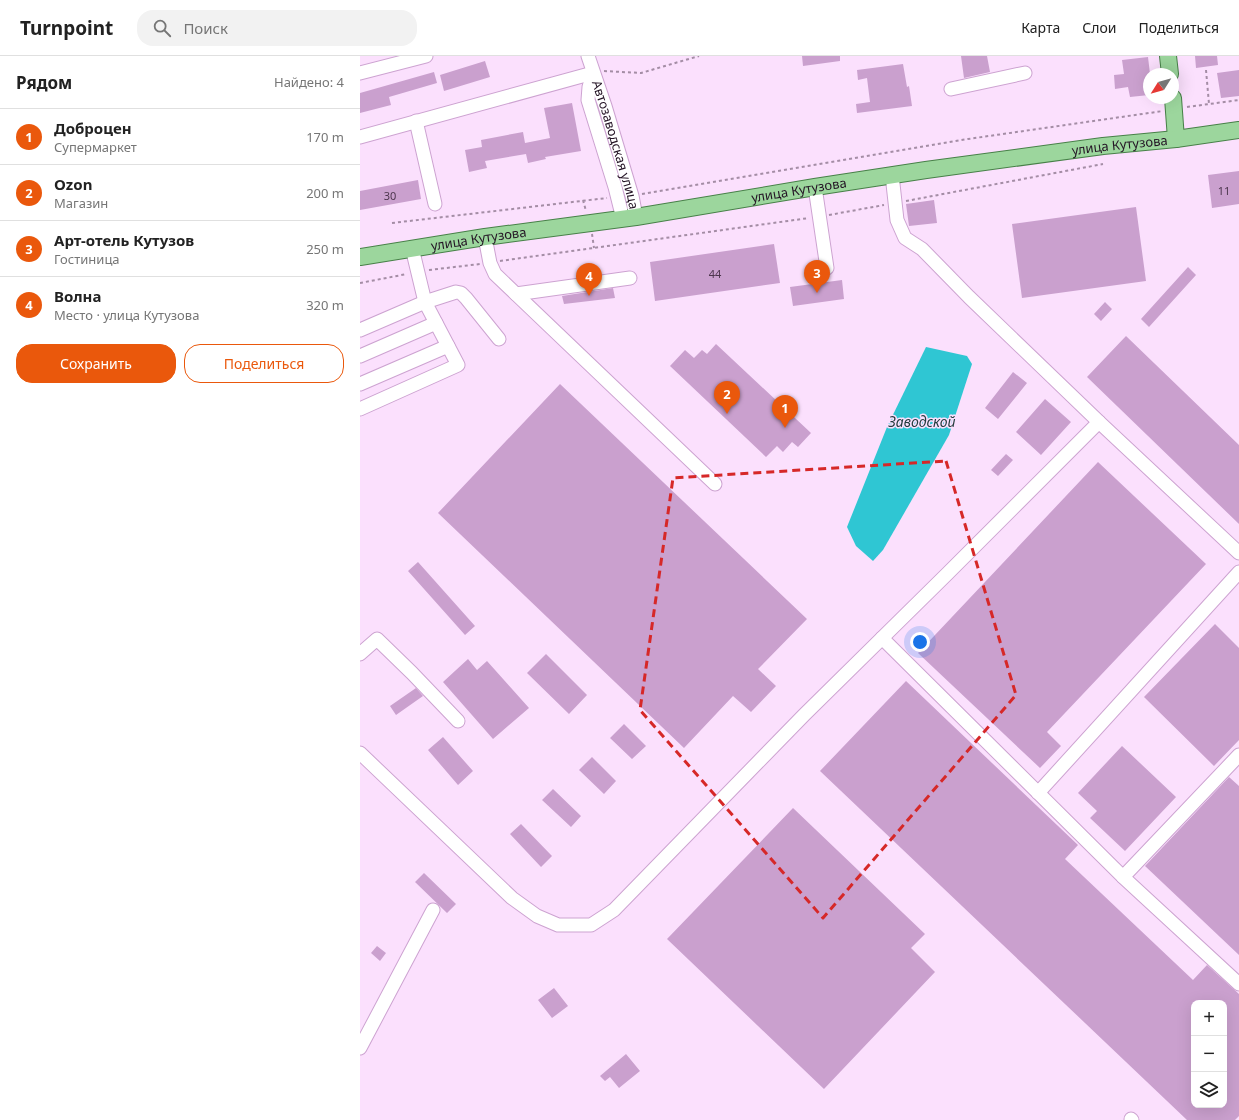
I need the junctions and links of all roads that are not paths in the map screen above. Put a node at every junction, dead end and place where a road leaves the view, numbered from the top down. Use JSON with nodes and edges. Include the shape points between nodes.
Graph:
{"nodes":[{"id":1,"x":426,"y":56,"type":"edge"},
{"id":2,"x":588,"y":56,"type":"edge"},
{"id":3,"x":1168,"y":56,"type":"edge"},
{"id":4,"x":1169,"y":68,"type":"edge"},
{"id":5,"x":592,"y":72,"type":"junction"},
{"id":6,"x":1025,"y":73,"type":"dead end"},
{"id":7,"x":360,"y":74,"type":"edge"},
{"id":8,"x":951,"y":89,"type":"dead end"},
{"id":9,"x":1173,"y":104,"type":"edge"},
{"id":10,"x":416,"y":121,"type":"junction"},
{"id":11,"x":1239,"y":130,"type":"edge"},
{"id":12,"x":360,"y":137,"type":"edge"},
{"id":13,"x":1176,"y":139,"type":"junction"},
{"id":14,"x":892,"y":175,"type":"junction"},
{"id":15,"x":815,"y":187,"type":"junction"},
{"id":16,"x":435,"y":204,"type":"dead end"},
{"id":17,"x":630,"y":218,"type":"junction"},
{"id":18,"x":485,"y":237,"type":"junction"},
{"id":19,"x":412,"y":248,"type":"junction"},
{"id":20,"x":360,"y":257,"type":"edge"},
{"id":21,"x":827,"y":268,"type":"dead end"},
{"id":22,"x":630,"y":278,"type":"dead end"},
{"id":23,"x":516,"y":294,"type":"junction"},
{"id":24,"x":425,"y":302,"type":"junction"},
{"id":25,"x":436,"y":323,"type":"junction"},
{"id":26,"x":360,"y":330,"type":"edge"},
{"id":27,"x":499,"y":339,"type":"dead end"},
{"id":28,"x":448,"y":346,"type":"junction"},
{"id":29,"x":360,"y":356,"type":"edge"},
{"id":30,"x":360,"y":384,"type":"edge"},
{"id":31,"x":360,"y":409,"type":"edge"},
{"id":32,"x":1099,"y":422,"type":"junction"},
{"id":33,"x":715,"y":484,"type":"dead end"},
{"id":34,"x":1239,"y":553,"type":"edge"},
{"id":35,"x":1239,"y":572,"type":"edge"},
{"id":36,"x":882,"y":638,"type":"junction"},
{"id":37,"x":360,"y":654,"type":"edge"},
{"id":38,"x":458,"y":721,"type":"dead end"},
{"id":39,"x":360,"y":753,"type":"edge"},
{"id":40,"x":1237,"y":762,"type":"edge"},
{"id":41,"x":1038,"y":793,"type":"junction"},
{"id":42,"x":1123,"y":877,"type":"junction"},
{"id":43,"x":433,"y":910,"type":"dead end"},
{"id":44,"x":1239,"y":984,"type":"edge"},
{"id":45,"x":360,"y":1048,"type":"edge"}],
"edges":[{"from":1,"to":7,"type":"street"},
{"from":2,"to":5,"type":"street","name":"Автозаводская улица"},
{"from":3,"to":4,"type":"main road"},
{"from":5,"to":10,"type":"street"},
{"from":5,"to":17,"type":"street","name":"Автозаводская улица","via":[[632,196]]},
{"from":5,"to":17,"type":"street","name":"Автозаводская улица","via":[[588,100],[618,197]]},
{"from":6,"to":8,"type":"street"},
{"from":9,"to":13,"type":"main road"},
{"from":10,"to":12,"type":"street"},
{"from":10,"to":16,"type":"street"},
{"from":11,"to":13,"type":"main road","name":"улица Кутузова"},
{"from":13,"to":14,"type":"main road","name":"улица Кутузова","via":[[1102,146]]},
{"from":14,"to":15,"type":"main road","name":"улица Кутузова"},
{"from":14,"to":32,"type":"street","via":[[896,220],[905,238],[922,249]]},
{"from":15,"to":17,"type":"main road","name":"улица Кутузова"},
{"from":15,"to":21,"type":"street"},
{"from":17,"to":18,"type":"main road","name":"улица Кутузова"},
{"from":18,"to":19,"type":"main road","name":"улица Кутузова"},
{"from":18,"to":23,"type":"street","via":[[490,263],[496,274]]},
{"from":19,"to":20,"type":"main road","name":"улица Кутузова"},
{"from":19,"to":24,"type":"street"},
{"from":22,"to":23,"type":"street"},
{"from":23,"to":33,"type":"street"},
{"from":24,"to":25,"type":"street"},
{"from":24,"to":26,"type":"street"},
{"from":24,"to":27,"type":"street","via":[[456,292],[461,293]]},
{"from":25,"to":28,"type":"street"},
{"from":25,"to":29,"type":"street"},
{"from":28,"to":30,"type":"street"},
{"from":28,"to":31,"type":"street","via":[[458,365]]},
{"from":32,"to":34,"type":"street"},
{"from":32,"to":36,"type":"street"},
{"from":35,"to":41,"type":"street"},
{"from":36,"to":39,"type":"street","via":[[614,910],[591,925],[558,925],[537,916],[512,898]]},
{"from":36,"to":41,"type":"street"},
{"from":37,"to":38,"type":"street","via":[[377,639]]},
{"from":40,"to":42,"type":"street"},
{"from":41,"to":42,"type":"street"},
{"from":42,"to":44,"type":"street"},
{"from":43,"to":45,"type":"street"}]}
